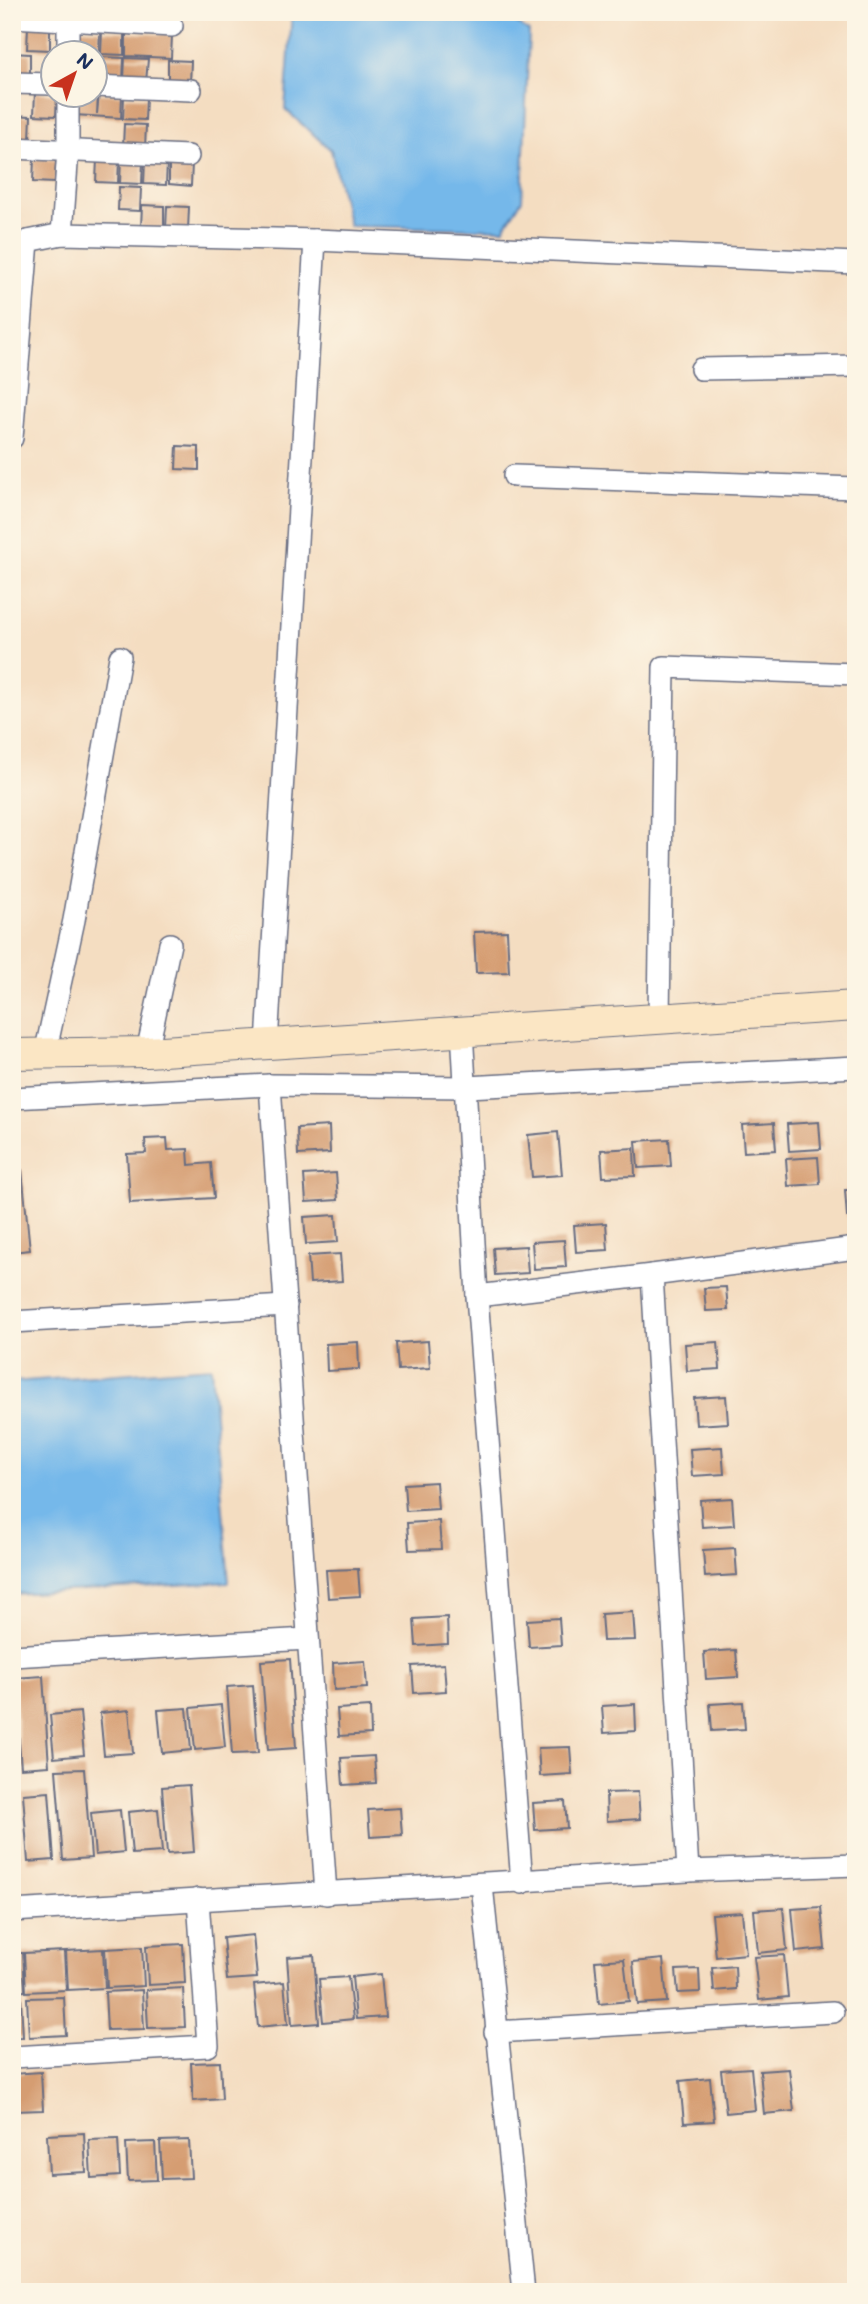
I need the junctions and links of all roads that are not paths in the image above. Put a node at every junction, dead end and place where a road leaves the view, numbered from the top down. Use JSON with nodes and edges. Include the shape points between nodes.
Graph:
{"nodes":[{"id":1,"x":68,"y":16,"type":"edge"},
{"id":2,"x":12,"y":17,"type":"edge"},
{"id":3,"x":172,"y":26,"type":"dead end"},
{"id":4,"x":68,"y":38,"type":"edge"},
{"id":5,"x":12,"y":83,"type":"edge"},
{"id":6,"x":38,"y":84,"type":"edge"},
{"id":7,"x":108,"y":87,"type":"edge"},
{"id":8,"x":191,"y":90,"type":"dead end"},
{"id":9,"x":68,"y":108,"type":"edge"},
{"id":10,"x":12,"y":148,"type":"edge"},
{"id":11,"x":68,"y":150,"type":"junction"},
{"id":12,"x":188,"y":156,"type":"dead end"},
{"id":13,"x":62,"y":234,"type":"junction"},
{"id":14,"x":315,"y":240,"type":"junction"},
{"id":15,"x":28,"y":241,"type":"junction"},
{"id":16,"x":12,"y":258,"type":"edge"},
{"id":17,"x":856,"y":263,"type":"edge"},
{"id":18,"x":856,"y":366,"type":"edge"},
{"id":19,"x":701,"y":369,"type":"dead end"},
{"id":20,"x":12,"y":438,"type":"edge"},
{"id":21,"x":514,"y":476,"type":"dead end"},
{"id":22,"x":856,"y":488,"type":"edge"},
{"id":23,"x":120,"y":657,"type":"dead end"},
{"id":24,"x":856,"y":674,"type":"edge"},
{"id":25,"x":170,"y":944,"type":"dead end"},
{"id":26,"x":856,"y":1006,"type":"edge"},
{"id":27,"x":659,"y":1018,"type":"junction"},
{"id":28,"x":462,"y":1030,"type":"junction"},
{"id":29,"x":267,"y":1044,"type":"junction"},
{"id":30,"x":147,"y":1052,"type":"junction"},
{"id":31,"x":12,"y":1054,"type":"edge"},
{"id":32,"x":45,"y":1054,"type":"junction"},
{"id":33,"x":856,"y":1068,"type":"edge"},
{"id":34,"x":270,"y":1085,"type":"junction"},
{"id":35,"x":467,"y":1087,"type":"junction"},
{"id":36,"x":12,"y":1098,"type":"edge"},
{"id":37,"x":856,"y":1248,"type":"edge"},
{"id":38,"x":653,"y":1275,"type":"junction"},
{"id":39,"x":477,"y":1296,"type":"junction"},
{"id":40,"x":286,"y":1306,"type":"junction"},
{"id":41,"x":12,"y":1322,"type":"edge"},
{"id":42,"x":308,"y":1639,"type":"junction"},
{"id":43,"x":12,"y":1656,"type":"edge"},
{"id":44,"x":856,"y":1865,"type":"edge"},
{"id":45,"x":688,"y":1871,"type":"junction"},
{"id":46,"x":522,"y":1883,"type":"junction"},
{"id":47,"x":482,"y":1885,"type":"junction"},
{"id":48,"x":326,"y":1894,"type":"junction"},
{"id":49,"x":198,"y":1899,"type":"junction"},
{"id":50,"x":12,"y":1911,"type":"edge"},
{"id":51,"x":833,"y":2012,"type":"dead end"},
{"id":52,"x":495,"y":2032,"type":"junction"},
{"id":53,"x":12,"y":2057,"type":"edge"},
{"id":54,"x":524,"y":2292,"type":"edge"}],
"edges":[{"from":1,"to":2,"type":"street"},
{"from":1,"to":3,"type":"street"},
{"from":1,"to":4,"type":"street"},
{"from":5,"to":6,"type":"street"},
{"from":7,"to":8,"type":"street"},
{"from":9,"to":11,"type":"street"},
{"from":10,"to":11,"type":"street"},
{"from":11,"to":12,"type":"street"},
{"from":11,"to":13,"type":"street"},
{"from":13,"to":14,"type":"street"},
{"from":13,"to":15,"type":"street"},
{"from":14,"to":17,"type":"street"},
{"from":14,"to":29,"type":"street"},
{"from":15,"to":16,"type":"street"},
{"from":15,"to":20,"type":"street"},
{"from":18,"to":19,"type":"street"},
{"from":21,"to":22,"type":"street"},
{"from":23,"to":32,"type":"street","via":[[74,920]]},
{"from":24,"to":27,"type":"street","via":[[664,667]]},
{"from":25,"to":30,"type":"street"},
{"from":26,"to":27,"type":"street"},
{"from":27,"to":28,"type":"street"},
{"from":28,"to":29,"type":"street"},
{"from":28,"to":35,"type":"street"},
{"from":29,"to":30,"type":"street"},
{"from":30,"to":32,"type":"street"},
{"from":31,"to":32,"type":"street"},
{"from":33,"to":35,"type":"street"},
{"from":34,"to":35,"type":"street"},
{"from":34,"to":36,"type":"street"},
{"from":34,"to":40,"type":"street"},
{"from":35,"to":39,"type":"street"},
{"from":37,"to":38,"type":"street"},
{"from":38,"to":39,"type":"street"},
{"from":38,"to":45,"type":"street"},
{"from":39,"to":46,"type":"street"},
{"from":40,"to":41,"type":"street"},
{"from":40,"to":42,"type":"street"},
{"from":42,"to":43,"type":"street"},
{"from":42,"to":48,"type":"street"},
{"from":44,"to":45,"type":"street"},
{"from":45,"to":46,"type":"street"},
{"from":46,"to":47,"type":"street"},
{"from":47,"to":48,"type":"street"},
{"from":47,"to":52,"type":"street"},
{"from":48,"to":49,"type":"street"},
{"from":49,"to":50,"type":"street"},
{"from":49,"to":53,"type":"street","via":[[208,2046]]},
{"from":51,"to":52,"type":"street"},
{"from":52,"to":54,"type":"street"}]}
